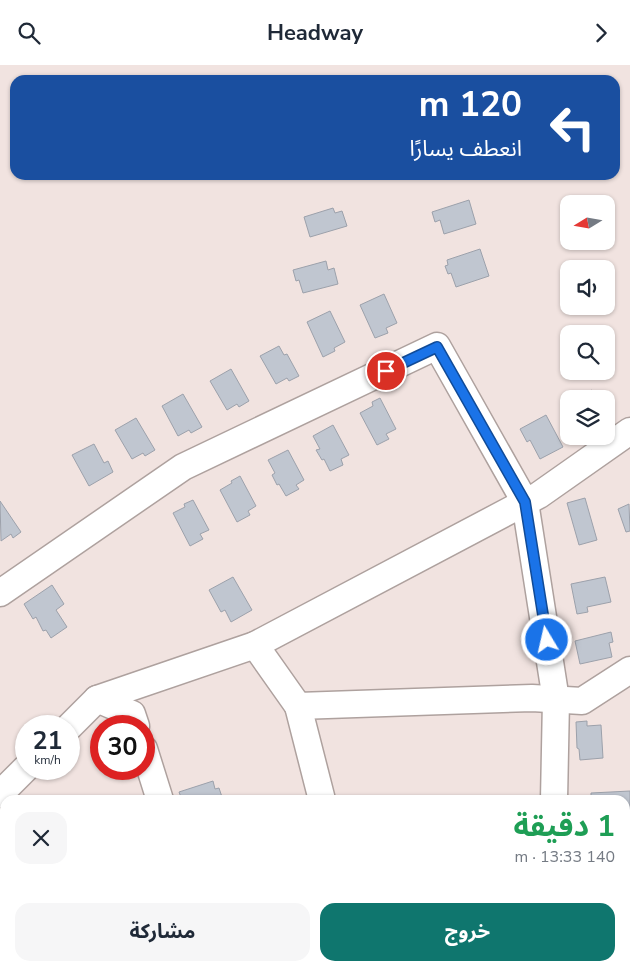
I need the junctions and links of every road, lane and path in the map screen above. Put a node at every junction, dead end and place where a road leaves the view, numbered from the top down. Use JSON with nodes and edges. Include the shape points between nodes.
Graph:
{"nodes":[{"id":1,"x":630,"y":431,"type":"edge"},
{"id":2,"x":525,"y":502,"type":"junction"},
{"id":3,"x":0,"y":593,"type":"edge"},
{"id":4,"x":255,"y":645,"type":"junction"},
{"id":5,"x":630,"y":670,"type":"edge"},
{"id":6,"x":97,"y":699,"type":"junction"},
{"id":7,"x":556,"y":700,"type":"junction"},
{"id":8,"x":298,"y":706,"type":"junction"},
{"id":9,"x":132,"y":715,"type":"edge"},
{"id":10,"x":80,"y":716,"type":"edge"},
{"id":11,"x":15,"y":779,"type":"edge"},
{"id":12,"x":154,"y":780,"type":"edge"},
{"id":13,"x":0,"y":794,"type":"edge"},
{"id":14,"x":158,"y":795,"type":"edge"},
{"id":15,"x":321,"y":795,"type":"edge"},
{"id":16,"x":554,"y":795,"type":"edge"}],
"edges":[{"from":1,"to":2,"type":"street"},
{"from":2,"to":3,"type":"street","via":[[437,347],[183,467]]},
{"from":2,"to":4,"type":"street"},
{"from":2,"to":7,"type":"street"},
{"from":4,"to":6,"type":"street"},
{"from":4,"to":8,"type":"street"},
{"from":5,"to":7,"type":"street","via":[[582,701]]},
{"from":6,"to":9,"type":"street"},
{"from":6,"to":10,"type":"street"},
{"from":7,"to":8,"type":"street","via":[[532,698]]},
{"from":7,"to":16,"type":"street"},
{"from":8,"to":15,"type":"street"},
{"from":11,"to":13,"type":"street"},
{"from":12,"to":14,"type":"street"}]}
